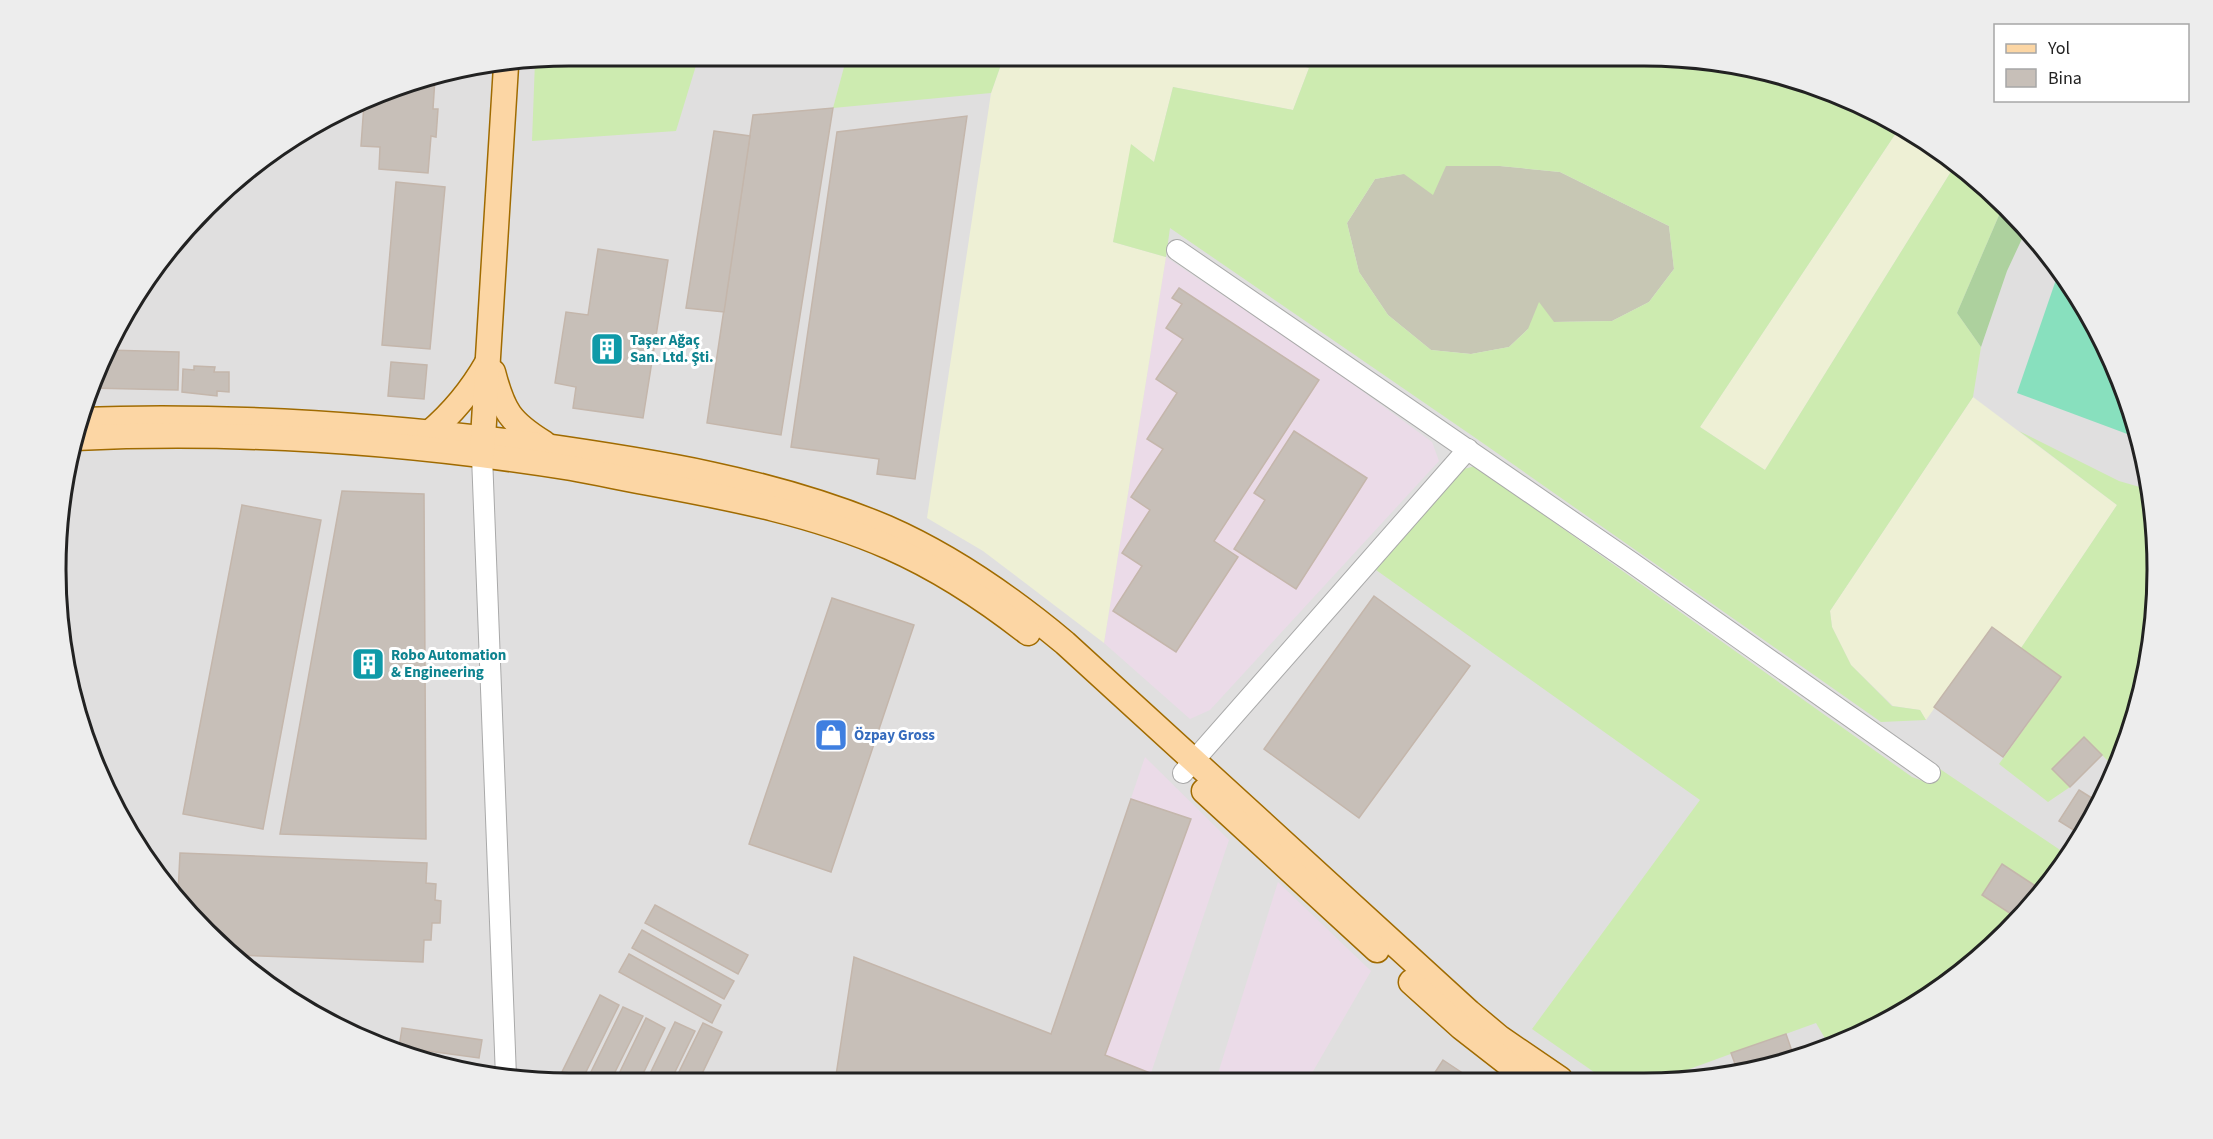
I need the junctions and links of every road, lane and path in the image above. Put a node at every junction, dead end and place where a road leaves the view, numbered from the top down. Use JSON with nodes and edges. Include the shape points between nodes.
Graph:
{"nodes":[{"id":1,"x":506,"y":70,"type":"edge"},
{"id":2,"x":1177,"y":250,"type":"dead end"},
{"id":3,"x":489,"y":358,"type":"junction"},
{"id":4,"x":89,"y":420,"type":"edge"},
{"id":5,"x":429,"y":433,"type":"junction"},
{"id":6,"x":83,"y":438,"type":"edge"},
{"id":7,"x":483,"y":447,"type":"junction"},
{"id":8,"x":550,"y":447,"type":"junction"},
{"id":9,"x":1468,"y":449,"type":"junction"},
{"id":10,"x":1189,"y":766,"type":"junction"},
{"id":11,"x":1930,"y":773,"type":"dead end"},
{"id":12,"x":506,"y":1069,"type":"edge"},
{"id":13,"x":1520,"y":1073,"type":"edge"},
{"id":14,"x":1550,"y":1073,"type":"edge"}],
"edges":[{"from":1,"to":3,"type":"main road"},
{"from":2,"to":9,"type":"street"},
{"from":3,"to":5,"type":"main road","via":[[467,395]]},
{"from":3,"to":7,"type":"main road"},
{"from":3,"to":8,"type":"main road","via":[[507,413],[516,424]]},
{"from":4,"to":5,"type":"main road","via":[[232,418]]},
{"from":5,"to":7,"type":"main road"},
{"from":6,"to":7,"type":"main road","via":[[232,435]]},
{"from":7,"to":8,"type":"main road"},
{"from":7,"to":10,"type":"main road","via":[[819,520],[919,561],[1020,627]]},
{"from":7,"to":12,"type":"street"},
{"from":8,"to":10,"type":"main road","via":[[645,460],[721,476],[814,501],[912,540],[973,573],[1026,611],[1065,643]]},
{"from":9,"to":10,"type":"street"},
{"from":9,"to":11,"type":"street"},
{"from":10,"to":13,"type":"main road","via":[[1437,1006]]},
{"from":10,"to":14,"type":"main road","via":[[1476,1018]]}]}
